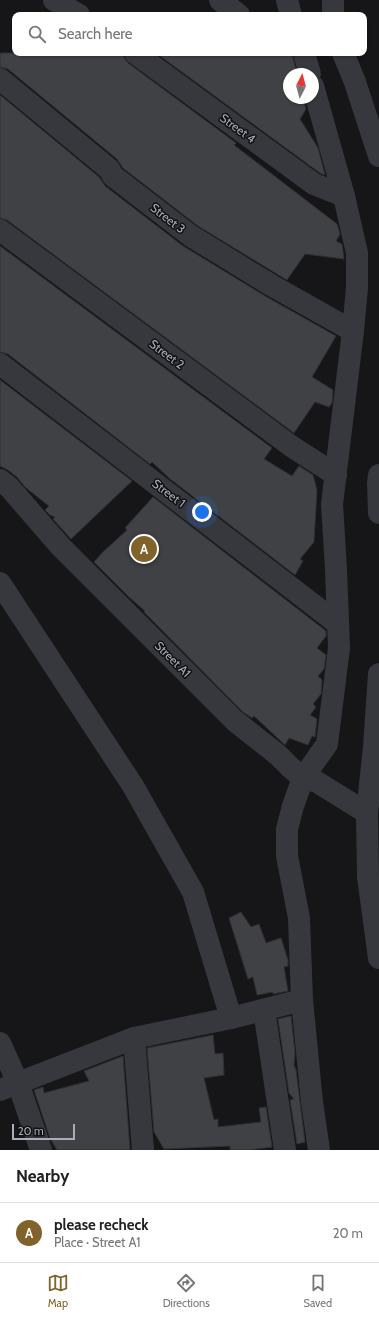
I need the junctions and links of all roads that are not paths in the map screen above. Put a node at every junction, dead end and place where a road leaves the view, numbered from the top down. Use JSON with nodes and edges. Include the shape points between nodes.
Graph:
{"nodes":[{"id":1,"x":54,"y":0,"type":"edge"},
{"id":2,"x":220,"y":0,"type":"edge"},
{"id":3,"x":287,"y":0,"type":"edge"},
{"id":4,"x":333,"y":0,"type":"edge"},
{"id":5,"x":74,"y":12,"type":"edge"},
{"id":6,"x":235,"y":12,"type":"edge"},
{"id":7,"x":290,"y":12,"type":"edge"},
{"id":8,"x":333,"y":12,"type":"edge"},
{"id":9,"x":139,"y":56,"type":"edge"},
{"id":10,"x":344,"y":56,"type":"edge"},
{"id":11,"x":0,"y":79,"type":"edge"},
{"id":12,"x":318,"y":104,"type":"edge"},
{"id":13,"x":379,"y":156,"type":"edge"},
{"id":14,"x":344,"y":196,"type":"junction"},
{"id":15,"x":0,"y":230,"type":"edge"},
{"id":16,"x":353,"y":331,"type":"junction"},
{"id":17,"x":0,"y":364,"type":"edge"},
{"id":18,"x":336,"y":474,"type":"junction"},
{"id":19,"x":379,"y":475,"type":"edge"},
{"id":20,"x":0,"y":480,"type":"edge"},
{"id":21,"x":379,"y":513,"type":"edge"},
{"id":22,"x":0,"y":583,"type":"edge"},
{"id":23,"x":337,"y":622,"type":"junction"},
{"id":24,"x":379,"y":674,"type":"edge"},
{"id":25,"x":303,"y":778,"type":"junction"},
{"id":26,"x":367,"y":813,"type":"junction"},
{"id":27,"x":379,"y":958,"type":"edge"},
{"id":28,"x":302,"y":1000,"type":"junction"},
{"id":29,"x":264,"y":1010,"type":"junction"},
{"id":30,"x":231,"y":1018,"type":"junction"},
{"id":31,"x":134,"y":1038,"type":"junction"},
{"id":32,"x":0,"y":1044,"type":"edge"},
{"id":33,"x":9,"y":1087,"type":"edge"},
{"id":34,"x":41,"y":1150,"type":"edge"},
{"id":35,"x":143,"y":1150,"type":"edge"},
{"id":36,"x":285,"y":1150,"type":"edge"},
{"id":37,"x":319,"y":1150,"type":"edge"}],
"edges":[{"from":1,"to":5,"type":"street"},
{"from":2,"to":6,"type":"street"},
{"from":3,"to":7,"type":"street"},
{"from":4,"to":8,"type":"street"},
{"from":9,"to":14,"type":"street","name":"Street 4","via":[[314,184]]},
{"from":10,"to":13,"type":"street"},
{"from":11,"to":16,"type":"street","name":"Street 3","via":[[109,169],[113,176],[191,236]]},
{"from":12,"to":14,"type":"street"},
{"from":14,"to":16,"type":"street","via":[[357,253]]},
{"from":15,"to":18,"type":"street","name":"Street 2","via":[[291,446]]},
{"from":16,"to":18,"type":"street"},
{"from":17,"to":23,"type":"street","name":"Street 1"},
{"from":18,"to":23,"type":"street","via":[[332,504]]},
{"from":19,"to":21,"type":"street"},
{"from":20,"to":25,"type":"street","name":"Street A1","via":[[61,547],[225,711]]},
{"from":22,"to":30,"type":"street","via":[[134,786],[193,892]]},
{"from":23,"to":25,"type":"street","via":[[339,648],[327,744]]},
{"from":24,"to":26,"type":"street"},
{"from":25,"to":26,"type":"street","name":"Street A1","via":[[317,782]]},
{"from":25,"to":28,"type":"street","via":[[287,829],[287,856],[299,918]]},
{"from":26,"to":27,"type":"street","via":[[368,877]]},
{"from":28,"to":29,"type":"street"},
{"from":28,"to":37,"type":"street"},
{"from":29,"to":30,"type":"street"},
{"from":29,"to":36,"type":"street"},
{"from":30,"to":31,"type":"street"},
{"from":31,"to":33,"type":"street"},
{"from":31,"to":35,"type":"street"},
{"from":32,"to":33,"type":"street"},
{"from":33,"to":34,"type":"street"}]}
